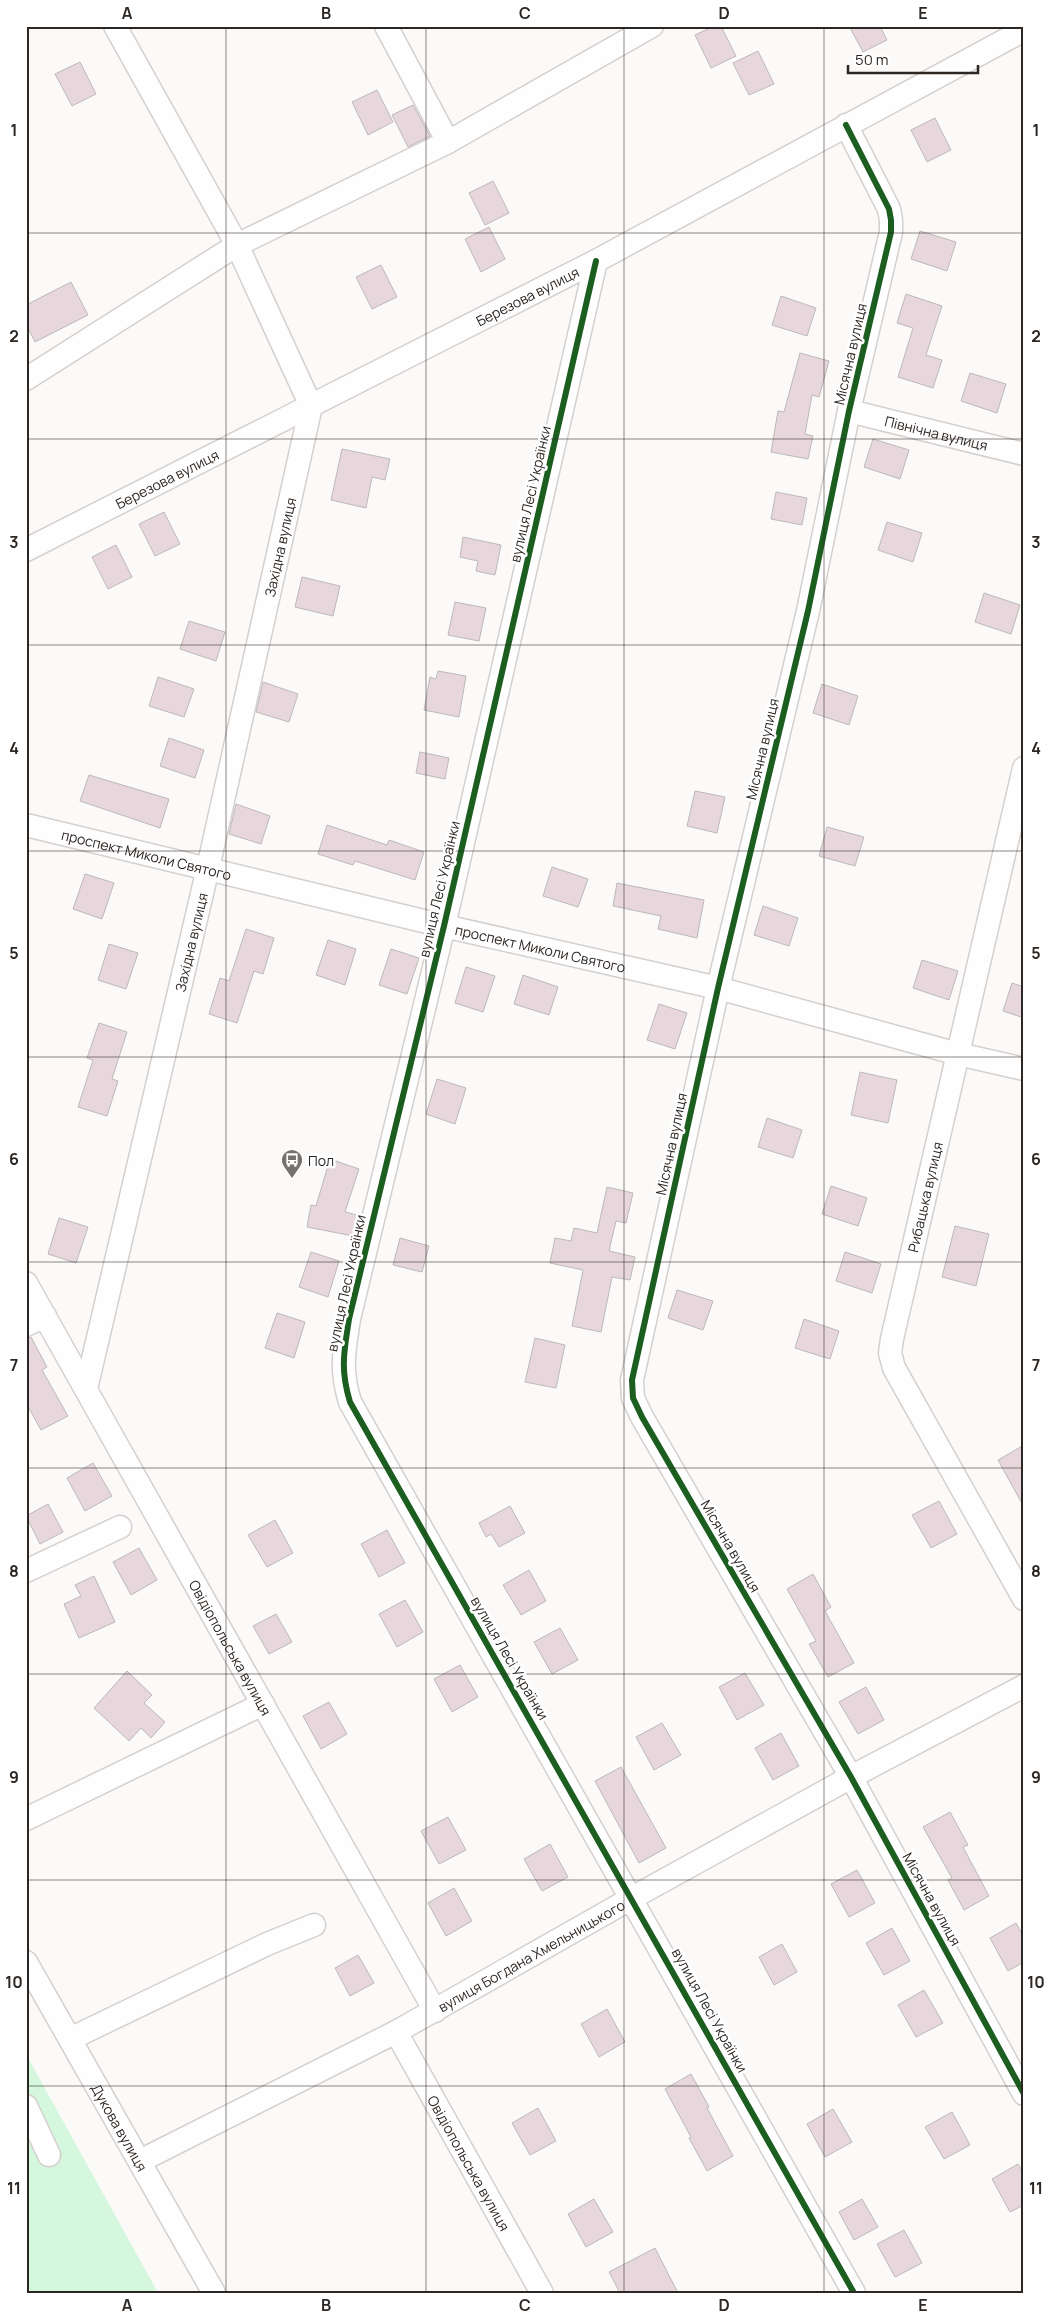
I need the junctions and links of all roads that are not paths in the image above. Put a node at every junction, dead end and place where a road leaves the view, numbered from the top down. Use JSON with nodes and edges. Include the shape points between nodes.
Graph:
{"nodes":[{"id":1,"x":115,"y":26,"type":"edge"},
{"id":2,"x":386,"y":26,"type":"edge"},
{"id":3,"x":652,"y":26,"type":"edge"},
{"id":4,"x":1024,"y":30,"type":"edge"},
{"id":5,"x":846,"y":125,"type":"junction"},
{"id":6,"x":448,"y":142,"type":"junction"},
{"id":7,"x":237,"y":245,"type":"junction"},
{"id":8,"x":596,"y":261,"type":"junction"},
{"id":9,"x":26,"y":379,"type":"edge"},
{"id":10,"x":311,"y":406,"type":"junction"},
{"id":11,"x":850,"y":411,"type":"junction"},
{"id":12,"x":1024,"y":454,"type":"edge"},
{"id":13,"x":26,"y":550,"type":"edge"},
{"id":14,"x":1024,"y":768,"type":"edge"},
{"id":15,"x":26,"y":825,"type":"edge"},
{"id":16,"x":208,"y":868,"type":"junction"},
{"id":17,"x":444,"y":926,"type":"junction"},
{"id":18,"x":718,"y":988,"type":"junction"},
{"id":19,"x":958,"y":1054,"type":"junction"},
{"id":20,"x":1024,"y":1069,"type":"edge"},
{"id":21,"x":26,"y":1283,"type":"edge"},
{"id":22,"x":35,"y":1320,"type":"edge"},
{"id":23,"x":86,"y":1389,"type":"junction"},
{"id":24,"x":120,"y":1527,"type":"dead end"},
{"id":25,"x":26,"y":1571,"type":"edge"},
{"id":26,"x":1024,"y":1599,"type":"edge"},
{"id":27,"x":1024,"y":1686,"type":"edge"},
{"id":28,"x":263,"y":1704,"type":"junction"},
{"id":29,"x":851,"y":1777,"type":"junction"},
{"id":30,"x":26,"y":1819,"type":"edge"},
{"id":31,"x":632,"y":1898,"type":"junction"},
{"id":32,"x":314,"y":1925,"type":"dead end"},
{"id":33,"x":26,"y":1962,"type":"edge"},
{"id":34,"x":435,"y":2011,"type":"junction"},
{"id":35,"x":396,"y":2032,"type":"junction"},
{"id":36,"x":70,"y":2039,"type":"junction"},
{"id":37,"x":1024,"y":2094,"type":"edge"},
{"id":38,"x":26,"y":2106,"type":"edge"},
{"id":39,"x":49,"y":2155,"type":"dead end"},
{"id":40,"x":140,"y":2161,"type":"junction"},
{"id":41,"x":214,"y":2293,"type":"edge"},
{"id":42,"x":542,"y":2293,"type":"edge"},
{"id":43,"x":854,"y":2293,"type":"edge"}],
"edges":[{"from":1,"to":7,"type":"street"},
{"from":2,"to":6,"type":"street"},
{"from":3,"to":6,"type":"street"},
{"from":4,"to":5,"type":"street","name":"Березова вулиця"},
{"from":5,"to":8,"type":"street","name":"Березова вулиця"},
{"from":5,"to":11,"type":"street","name":"Місячна вулиця","via":[[889,209],[891,220]]},
{"from":6,"to":7,"type":"street"},
{"from":7,"to":9,"type":"street"},
{"from":7,"to":10,"type":"street"},
{"from":8,"to":10,"type":"street","name":"Березова вулиця"},
{"from":8,"to":17,"type":"street","name":"вулиця Лесі Українки"},
{"from":10,"to":13,"type":"street","name":"Березова вулиця"},
{"from":10,"to":16,"type":"street","name":"Західна вулиця"},
{"from":11,"to":12,"type":"street","name":"Північна вулиця"},
{"from":11,"to":18,"type":"street","name":"Місячна вулиця","via":[[808,611]]},
{"from":14,"to":19,"type":"street","name":"Рибацька вулиця"},
{"from":15,"to":16,"type":"street","name":"проспект Миколи Святого"},
{"from":16,"to":17,"type":"street","name":"проспект Миколи Святого"},
{"from":16,"to":23,"type":"street","name":"Західна вулиця"},
{"from":17,"to":18,"type":"street","name":"проспект Миколи Святого"},
{"from":17,"to":31,"type":"street","name":"вулиця Лесі Українки","via":[[348,1318],[342,1363],[344,1383],[350,1402]]},
{"from":18,"to":19,"type":"street","name":"проспект Миколи Святого"},
{"from":18,"to":29,"type":"street","name":"Місячна вулиця","via":[[632,1380],[633,1398]]},
{"from":19,"to":20,"type":"street","name":"проспект Миколи Святого"},
{"from":19,"to":26,"type":"street","name":"Рибацька вулиця","via":[[890,1353],[894,1368]]},
{"from":21,"to":22,"type":"street","name":"Овідіопольська вулиця"},
{"from":22,"to":23,"type":"street","name":"Овідіопольська вулиця"},
{"from":23,"to":28,"type":"street","name":"Овідіопольська вулиця"},
{"from":24,"to":25,"type":"street"},
{"from":27,"to":29,"type":"street","name":"вулиця Богдана Хмельницького"},
{"from":28,"to":30,"type":"street"},
{"from":28,"to":34,"type":"street","name":"Овідіопольська вулиця"},
{"from":29,"to":31,"type":"street","name":"вулиця Богдана Хмельницького"},
{"from":29,"to":37,"type":"street","name":"Місячна вулиця"},
{"from":31,"to":34,"type":"street","name":"вулиця Богдана Хмельницького"},
{"from":31,"to":43,"type":"street","name":"вулиця Лесі Українки"},
{"from":32,"to":36,"type":"street","via":[[267,1944]]},
{"from":33,"to":36,"type":"street","name":"Дукова вулиця"},
{"from":34,"to":35,"type":"street","name":"вулиця Богдана Хмельницького"},
{"from":35,"to":40,"type":"street","name":"вулиця Богдана Хмельницького"},
{"from":35,"to":42,"type":"street","name":"Овідіопольська вулиця"},
{"from":36,"to":40,"type":"street","name":"Дукова вулиця"},
{"from":38,"to":39,"type":"street"},
{"from":40,"to":41,"type":"street","name":"Дукова вулиця"}]}
